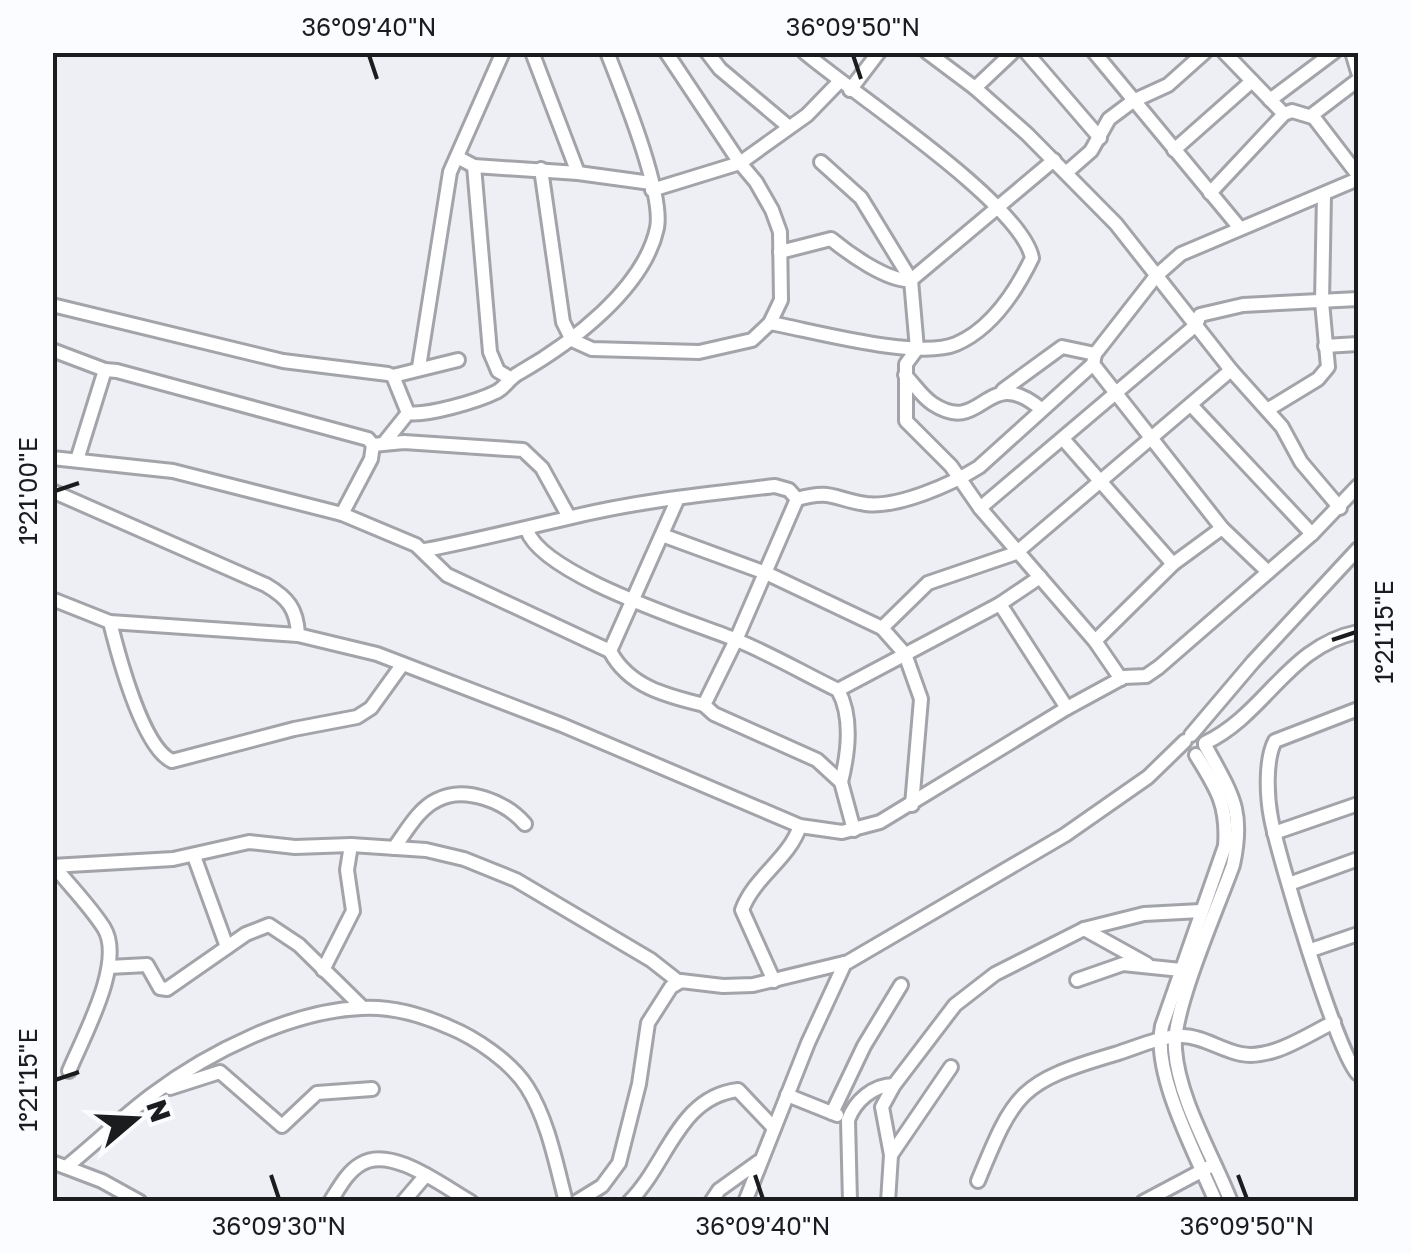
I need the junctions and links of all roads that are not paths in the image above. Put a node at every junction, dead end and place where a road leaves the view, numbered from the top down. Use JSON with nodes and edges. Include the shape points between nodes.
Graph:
{"nodes":[{"id":1,"x":503,"y":52,"type":"edge"},
{"id":2,"x":532,"y":52,"type":"edge"},
{"id":3,"x":607,"y":52,"type":"edge"},
{"id":4,"x":666,"y":52,"type":"edge"},
{"id":5,"x":707,"y":52,"type":"edge"},
{"id":6,"x":804,"y":52,"type":"edge"},
{"id":7,"x":879,"y":52,"type":"edge"},
{"id":8,"x":1013,"y":52,"type":"edge"},
{"id":9,"x":1026,"y":52,"type":"edge"},
{"id":10,"x":1094,"y":52,"type":"edge"},
{"id":11,"x":1206,"y":52,"type":"edge"},
{"id":12,"x":1224,"y":52,"type":"edge"},
{"id":13,"x":1334,"y":52,"type":"edge"},
{"id":14,"x":1352,"y":52,"type":"edge"},
{"id":15,"x":932,"y":54,"type":"edge"},
{"id":16,"x":1358,"y":72,"type":"edge"},
{"id":17,"x":1358,"y":80,"type":"edge"},
{"id":18,"x":1252,"y":82,"type":"junction"},
{"id":19,"x":844,"y":86,"type":"junction"},
{"id":20,"x":975,"y":88,"type":"junction"},
{"id":21,"x":1270,"y":100,"type":"junction"},
{"id":22,"x":1133,"y":101,"type":"junction"},
{"id":23,"x":1284,"y":114,"type":"junction"},
{"id":24,"x":1312,"y":117,"type":"junction"},
{"id":25,"x":789,"y":127,"type":"junction"},
{"id":26,"x":1100,"y":138,"type":"junction"},
{"id":27,"x":1174,"y":150,"type":"junction"},
{"id":28,"x":457,"y":157,"type":"junction"},
{"id":29,"x":1054,"y":160,"type":"junction"},
{"id":30,"x":821,"y":162,"type":"dead end"},
{"id":31,"x":740,"y":163,"type":"junction"},
{"id":32,"x":474,"y":166,"type":"junction"},
{"id":33,"x":542,"y":170,"type":"junction"},
{"id":34,"x":1067,"y":172,"type":"junction"},
{"id":35,"x":578,"y":173,"type":"junction"},
{"id":36,"x":1358,"y":177,"type":"edge"},
{"id":37,"x":652,"y":187,"type":"junction"},
{"id":38,"x":1210,"y":192,"type":"junction"},
{"id":39,"x":1324,"y":195,"type":"junction"},
{"id":40,"x":1000,"y":208,"type":"junction"},
{"id":41,"x":1240,"y":227,"type":"junction"},
{"id":42,"x":780,"y":252,"type":"junction"},
{"id":43,"x":1156,"y":276,"type":"junction"},
{"id":44,"x":910,"y":280,"type":"junction"},
{"id":45,"x":1358,"y":299,"type":"edge"},
{"id":46,"x":1322,"y":302,"type":"junction"},
{"id":47,"x":52,"y":305,"type":"edge"},
{"id":48,"x":770,"y":323,"type":"junction"},
{"id":49,"x":1196,"y":324,"type":"junction"},
{"id":50,"x":572,"y":340,"type":"junction"},
{"id":51,"x":1358,"y":344,"type":"edge"},
{"id":52,"x":1325,"y":346,"type":"junction"},
{"id":53,"x":52,"y":350,"type":"edge"},
{"id":54,"x":918,"y":350,"type":"junction"},
{"id":55,"x":1094,"y":359,"type":"junction"},
{"id":56,"x":458,"y":360,"type":"dead end"},
{"id":57,"x":419,"y":367,"type":"junction"},
{"id":58,"x":105,"y":370,"type":"junction"},
{"id":59,"x":1231,"y":370,"type":"junction"},
{"id":60,"x":906,"y":374,"type":"junction"},
{"id":61,"x":393,"y":376,"type":"junction"},
{"id":62,"x":510,"y":378,"type":"junction"},
{"id":63,"x":1002,"y":392,"type":"junction"},
{"id":64,"x":1118,"y":394,"type":"junction"},
{"id":65,"x":1192,"y":405,"type":"junction"},
{"id":66,"x":1040,"y":409,"type":"junction"},
{"id":67,"x":1267,"y":410,"type":"junction"},
{"id":68,"x":408,"y":414,"type":"junction"},
{"id":69,"x":1064,"y":440,"type":"junction"},
{"id":70,"x":1152,"y":440,"type":"junction"},
{"id":71,"x":378,"y":444,"type":"junction"},
{"id":72,"x":52,"y":458,"type":"edge"},
{"id":73,"x":77,"y":460,"type":"junction"},
{"id":74,"x":960,"y":479,"type":"junction"},
{"id":75,"x":1102,"y":483,"type":"junction"},
{"id":76,"x":1358,"y":486,"type":"edge"},
{"id":77,"x":52,"y":491,"type":"edge"},
{"id":78,"x":678,"y":498,"type":"junction"},
{"id":79,"x":796,"y":500,"type":"junction"},
{"id":80,"x":980,"y":508,"type":"junction"},
{"id":81,"x":1340,"y":508,"type":"junction"},
{"id":82,"x":342,"y":514,"type":"junction"},
{"id":83,"x":568,"y":518,"type":"junction"},
{"id":84,"x":1222,"y":528,"type":"junction"},
{"id":85,"x":527,"y":530,"type":"junction"},
{"id":86,"x":1312,"y":534,"type":"junction"},
{"id":87,"x":662,"y":535,"type":"junction"},
{"id":88,"x":1358,"y":548,"type":"edge"},
{"id":89,"x":425,"y":550,"type":"junction"},
{"id":90,"x":1016,"y":553,"type":"junction"},
{"id":91,"x":1172,"y":564,"type":"junction"},
{"id":92,"x":1268,"y":572,"type":"junction"},
{"id":93,"x":766,"y":573,"type":"junction"},
{"id":94,"x":1040,"y":577,"type":"junction"},
{"id":95,"x":52,"y":599,"type":"edge"},
{"id":96,"x":632,"y":602,"type":"junction"},
{"id":97,"x":1000,"y":604,"type":"junction"},
{"id":98,"x":110,"y":622,"type":"junction"},
{"id":99,"x":882,"y":628,"type":"junction"},
{"id":100,"x":1358,"y":632,"type":"edge"},
{"id":101,"x":298,"y":635,"type":"junction"},
{"id":102,"x":736,"y":640,"type":"junction"},
{"id":103,"x":1095,"y":641,"type":"junction"},
{"id":104,"x":610,"y":651,"type":"junction"},
{"id":105,"x":905,"y":654,"type":"junction"},
{"id":106,"x":402,"y":664,"type":"junction"},
{"id":107,"x":1120,"y":679,"type":"junction"},
{"id":108,"x":838,"y":690,"type":"junction"},
{"id":109,"x":704,"y":705,"type":"junction"},
{"id":110,"x":1067,"y":708,"type":"junction"},
{"id":111,"x":1358,"y":708,"type":"edge"},
{"id":112,"x":1197,"y":745,"type":"junction"},
{"id":113,"x":842,"y":782,"type":"junction"},
{"id":114,"x":1358,"y":804,"type":"edge"},
{"id":115,"x":912,"y":805,"type":"junction"},
{"id":116,"x":1270,"y":812,"type":"junction"},
{"id":117,"x":1232,"y":816,"type":"junction"},
{"id":118,"x":525,"y":824,"type":"dead end"},
{"id":119,"x":800,"y":826,"type":"junction"},
{"id":120,"x":854,"y":830,"type":"junction"},
{"id":121,"x":1274,"y":833,"type":"junction"},
{"id":122,"x":351,"y":844,"type":"junction"},
{"id":123,"x":394,"y":848,"type":"junction"},
{"id":124,"x":194,"y":856,"type":"junction"},
{"id":125,"x":1358,"y":858,"type":"edge"},
{"id":126,"x":53,"y":866,"type":"edge"},
{"id":127,"x":1289,"y":884,"type":"junction"},
{"id":128,"x":1201,"y":910,"type":"junction"},
{"id":129,"x":1084,"y":930,"type":"junction"},
{"id":130,"x":1358,"y":934,"type":"edge"},
{"id":131,"x":227,"y":947,"type":"junction"},
{"id":132,"x":1311,"y":950,"type":"junction"},
{"id":133,"x":845,"y":963,"type":"junction"},
{"id":134,"x":1150,"y":966,"type":"junction"},
{"id":135,"x":108,"y":967,"type":"junction"},
{"id":136,"x":323,"y":970,"type":"junction"},
{"id":137,"x":1181,"y":970,"type":"junction"},
{"id":138,"x":774,"y":980,"type":"junction"},
{"id":139,"x":1077,"y":980,"type":"dead end"},
{"id":140,"x":679,"y":982,"type":"junction"},
{"id":141,"x":901,"y":985,"type":"dead end"},
{"id":142,"x":362,"y":1008,"type":"junction"},
{"id":143,"x":1334,"y":1022,"type":"junction"},
{"id":144,"x":1167,"y":1039,"type":"junction"},
{"id":145,"x":952,"y":1067,"type":"dead end"},
{"id":146,"x":69,"y":1071,"type":"dead end"},
{"id":147,"x":1358,"y":1074,"type":"edge"},
{"id":148,"x":894,"y":1085,"type":"junction"},
{"id":149,"x":372,"y":1089,"type":"dead end"},
{"id":150,"x":153,"y":1094,"type":"junction"},
{"id":151,"x":788,"y":1095,"type":"junction"},
{"id":152,"x":832,"y":1113,"type":"junction"},
{"id":153,"x":848,"y":1120,"type":"junction"},
{"id":154,"x":774,"y":1128,"type":"junction"},
{"id":155,"x":890,"y":1155,"type":"junction"},
{"id":156,"x":760,"y":1161,"type":"junction"},
{"id":157,"x":59,"y":1164,"type":"edge"},
{"id":158,"x":1209,"y":1167,"type":"junction"},
{"id":159,"x":426,"y":1175,"type":"junction"},
{"id":160,"x":978,"y":1181,"type":"dead end"},
{"id":161,"x":140,"y":1202,"type":"edge"},
{"id":162,"x":330,"y":1202,"type":"edge"},
{"id":163,"x":403,"y":1202,"type":"edge"},
{"id":164,"x":471,"y":1202,"type":"edge"},
{"id":165,"x":566,"y":1202,"type":"edge"},
{"id":166,"x":576,"y":1202,"type":"edge"},
{"id":167,"x":630,"y":1202,"type":"edge"},
{"id":168,"x":711,"y":1202,"type":"edge"},
{"id":169,"x":745,"y":1202,"type":"edge"},
{"id":170,"x":850,"y":1202,"type":"edge"},
{"id":171,"x":888,"y":1202,"type":"edge"},
{"id":172,"x":1143,"y":1202,"type":"edge"},
{"id":173,"x":1216,"y":1202,"type":"edge"},
{"id":174,"x":1232,"y":1202,"type":"edge"}],
"edges":[{"from":1,"to":28,"type":"street"},
{"from":2,"to":35,"type":"street"},
{"from":3,"to":37,"type":"street"},
{"from":4,"to":31,"type":"street"},
{"from":5,"to":25,"type":"street"},
{"from":6,"to":19,"type":"street"},
{"from":7,"to":19,"type":"street"},
{"from":8,"to":20,"type":"street"},
{"from":9,"to":26,"type":"street"},
{"from":10,"to":22,"type":"street"},
{"from":11,"to":22,"type":"street","via":[[1168,85]]},
{"from":12,"to":18,"type":"street"},
{"from":13,"to":21,"type":"street"},
{"from":14,"to":16,"type":"street"},
{"from":15,"to":20,"type":"street"},
{"from":17,"to":24,"type":"street"},
{"from":18,"to":21,"type":"street"},
{"from":18,"to":27,"type":"street"},
{"from":19,"to":25,"type":"street"},
{"from":19,"to":40,"type":"street"},
{"from":20,"to":29,"type":"street"},
{"from":21,"to":23,"type":"street"},
{"from":22,"to":26,"type":"street","via":[[1109,119]]},
{"from":22,"to":27,"type":"street"},
{"from":23,"to":24,"type":"street"},
{"from":23,"to":38,"type":"street"},
{"from":24,"to":36,"type":"street"},
{"from":25,"to":31,"type":"street"},
{"from":26,"to":34,"type":"street"},
{"from":27,"to":38,"type":"street"},
{"from":28,"to":32,"type":"street"},
{"from":28,"to":57,"type":"street"},
{"from":29,"to":34,"type":"street"},
{"from":29,"to":40,"type":"street"},
{"from":30,"to":44,"type":"street","via":[[861,198]]},
{"from":31,"to":37,"type":"street"},
{"from":31,"to":42,"type":"street","via":[[772,210]]},
{"from":32,"to":33,"type":"street"},
{"from":32,"to":62,"type":"street","via":[[488,340],[498,371]]},
{"from":33,"to":35,"type":"street"},
{"from":33,"to":50,"type":"street","via":[[563,322]]},
{"from":34,"to":43,"type":"street"},
{"from":35,"to":37,"type":"street"},
{"from":36,"to":39,"type":"street"},
{"from":37,"to":50,"type":"street","via":[[657,229],[638,272]]},
{"from":38,"to":41,"type":"street"},
{"from":39,"to":41,"type":"street"},
{"from":39,"to":46,"type":"street"},
{"from":40,"to":44,"type":"street"},
{"from":40,"to":54,"type":"street","via":[[1030,244],[1027,270],[1003,307],[974,332],[955,344]]},
{"from":41,"to":43,"type":"street","via":[[1182,254]]},
{"from":42,"to":44,"type":"street","via":[[831,239],[870,266]]},
{"from":42,"to":48,"type":"street","via":[[782,300]]},
{"from":43,"to":49,"type":"street"},
{"from":43,"to":55,"type":"street"},
{"from":44,"to":54,"type":"street"},
{"from":45,"to":46,"type":"street"},
{"from":46,"to":49,"type":"street","via":[[1218,309],[1200,315]]},
{"from":46,"to":52,"type":"street"},
{"from":47,"to":61,"type":"street","via":[[282,361]]},
{"from":48,"to":50,"type":"street","via":[[752,340],[699,352],[592,349]]},
{"from":48,"to":54,"type":"street"},
{"from":49,"to":59,"type":"street"},
{"from":49,"to":64,"type":"street"},
{"from":50,"to":62,"type":"street"},
{"from":51,"to":52,"type":"street"},
{"from":52,"to":67,"type":"street","via":[[1325,373]]},
{"from":53,"to":58,"type":"street"},
{"from":54,"to":60,"type":"street"},
{"from":55,"to":63,"type":"street","via":[[1062,347]]},
{"from":55,"to":64,"type":"street"},
{"from":55,"to":66,"type":"street"},
{"from":56,"to":57,"type":"street"},
{"from":57,"to":61,"type":"street"},
{"from":58,"to":71,"type":"street"},
{"from":58,"to":73,"type":"street"},
{"from":59,"to":65,"type":"street"},
{"from":59,"to":67,"type":"street"},
{"from":60,"to":63,"type":"street","via":[[928,402],[945,411],[966,412]]},
{"from":60,"to":74,"type":"street","via":[[906,421]]},
{"from":61,"to":68,"type":"street"},
{"from":62,"to":68,"type":"street","via":[[494,394]]},
{"from":63,"to":66,"type":"street","via":[[1020,393]]},
{"from":64,"to":69,"type":"street"},
{"from":64,"to":70,"type":"street"},
{"from":65,"to":70,"type":"street"},
{"from":65,"to":86,"type":"street"},
{"from":66,"to":74,"type":"street"},
{"from":67,"to":81,"type":"street"},
{"from":68,"to":71,"type":"street"},
{"from":69,"to":75,"type":"street"},
{"from":69,"to":80,"type":"street"},
{"from":70,"to":75,"type":"street"},
{"from":70,"to":84,"type":"street"},
{"from":71,"to":82,"type":"street"},
{"from":71,"to":83,"type":"street","via":[[523,450],[542,468]]},
{"from":72,"to":73,"type":"street"},
{"from":73,"to":82,"type":"street","via":[[173,471]]},
{"from":74,"to":79,"type":"street","via":[[887,504],[821,492]]},
{"from":74,"to":80,"type":"street"},
{"from":75,"to":90,"type":"street"},
{"from":75,"to":91,"type":"street"},
{"from":76,"to":81,"type":"street"},
{"from":77,"to":101,"type":"street","via":[[280,593],[294,609]]},
{"from":78,"to":79,"type":"street","via":[[775,486]]},
{"from":78,"to":83,"type":"street"},
{"from":78,"to":87,"type":"street"},
{"from":79,"to":93,"type":"street"},
{"from":80,"to":90,"type":"street"},
{"from":81,"to":86,"type":"street"},
{"from":82,"to":89,"type":"street"},
{"from":83,"to":85,"type":"street"},
{"from":84,"to":91,"type":"street"},
{"from":84,"to":92,"type":"street"},
{"from":85,"to":89,"type":"street"},
{"from":85,"to":96,"type":"street","via":[[536,548]]},
{"from":86,"to":92,"type":"street"},
{"from":87,"to":93,"type":"street"},
{"from":87,"to":96,"type":"street"},
{"from":88,"to":112,"type":"street","via":[[1241,675]]},
{"from":89,"to":104,"type":"street","via":[[446,575]]},
{"from":90,"to":94,"type":"street"},
{"from":90,"to":99,"type":"street","via":[[928,584]]},
{"from":91,"to":103,"type":"street"},
{"from":92,"to":107,"type":"street","via":[[1158,668]]},
{"from":93,"to":99,"type":"street"},
{"from":93,"to":102,"type":"street"},
{"from":94,"to":97,"type":"street"},
{"from":94,"to":103,"type":"street"},
{"from":95,"to":98,"type":"street"},
{"from":96,"to":102,"type":"street"},
{"from":96,"to":104,"type":"street"},
{"from":97,"to":105,"type":"street"},
{"from":97,"to":110,"type":"street"},
{"from":98,"to":101,"type":"street"},
{"from":98,"to":106,"type":"street","via":[[148,732],[172,761],[356,717],[371,708]]},
{"from":99,"to":105,"type":"street"},
{"from":100,"to":112,"type":"street","via":[[1303,656],[1228,730]]},
{"from":101,"to":106,"type":"street"},
{"from":102,"to":108,"type":"street"},
{"from":102,"to":109,"type":"street"},
{"from":103,"to":107,"type":"street"},
{"from":104,"to":109,"type":"street","via":[[637,682]]},
{"from":105,"to":108,"type":"street"},
{"from":105,"to":115,"type":"street","via":[[921,699]]},
{"from":106,"to":119,"type":"street"},
{"from":107,"to":110,"type":"street"},
{"from":108,"to":113,"type":"street","via":[[847,712]]},
{"from":109,"to":113,"type":"street","via":[[817,760]]},
{"from":110,"to":115,"type":"street"},
{"from":111,"to":116,"type":"street","via":[[1276,742]]},
{"from":112,"to":117,"type":"street"},
{"from":112,"to":133,"type":"street","via":[[1065,835]]},
{"from":113,"to":120,"type":"street"},
{"from":114,"to":121,"type":"street"},
{"from":115,"to":120,"type":"street"},
{"from":116,"to":117,"type":"street"},
{"from":116,"to":121,"type":"street"},
{"from":117,"to":128,"type":"street"},
{"from":117,"to":144,"type":"street","via":[[1232,865]]},
{"from":118,"to":123,"type":"street","via":[[506,805],[449,796],[418,816]]},
{"from":119,"to":120,"type":"street"},
{"from":119,"to":138,"type":"street","via":[[742,910]]},
{"from":121,"to":127,"type":"street"},
{"from":122,"to":123,"type":"street"},
{"from":122,"to":124,"type":"street","via":[[249,842]]},
{"from":122,"to":136,"type":"street","via":[[346,870],[353,911]]},
{"from":123,"to":140,"type":"street","via":[[448,854],[516,880]]},
{"from":124,"to":126,"type":"street"},
{"from":124,"to":131,"type":"street"},
{"from":125,"to":127,"type":"street"},
{"from":126,"to":135,"type":"street","via":[[104,929]]},
{"from":127,"to":132,"type":"street"},
{"from":128,"to":129,"type":"street","via":[[1144,914]]},
{"from":128,"to":137,"type":"street"},
{"from":129,"to":134,"type":"street"},
{"from":129,"to":148,"type":"street","via":[[974,988]]},
{"from":130,"to":132,"type":"street"},
{"from":131,"to":135,"type":"street","via":[[167,989],[147,964]]},
{"from":131,"to":136,"type":"street","via":[[269,925]]},
{"from":132,"to":143,"type":"street"},
{"from":133,"to":138,"type":"street"},
{"from":133,"to":151,"type":"street"},
{"from":134,"to":137,"type":"street"},
{"from":134,"to":139,"type":"street","via":[[1122,964]]},
{"from":135,"to":146,"type":"street"},
{"from":136,"to":142,"type":"street"},
{"from":137,"to":144,"type":"street"},
{"from":138,"to":140,"type":"street"},
{"from":140,"to":166,"type":"street","via":[[648,1023],[619,1163],[602,1186]]},
{"from":141,"to":152,"type":"street"},
{"from":142,"to":150,"type":"street","via":[[257,1035]]},
{"from":142,"to":165,"type":"street","via":[[384,1008],[462,1032],[514,1072],[534,1100]]},
{"from":143,"to":144,"type":"street","via":[[1256,1054],[1193,1038]]},
{"from":143,"to":147,"type":"street"},
{"from":144,"to":158,"type":"street","via":[[1168,1082]]},
{"from":144,"to":160,"type":"street","via":[[1072,1067],[1022,1094],[1001,1124]]},
{"from":145,"to":155,"type":"street"},
{"from":148,"to":153,"type":"street","via":[[867,1094]]},
{"from":148,"to":155,"type":"street","via":[[882,1107]]},
{"from":149,"to":150,"type":"street","via":[[317,1093],[285,1126],[220,1072]]},
{"from":150,"to":157,"type":"street"},
{"from":151,"to":152,"type":"street"},
{"from":151,"to":154,"type":"street"},
{"from":152,"to":153,"type":"street"},
{"from":153,"to":170,"type":"street"},
{"from":154,"to":156,"type":"street"},
{"from":154,"to":167,"type":"street","via":[[738,1090],[709,1098],[670,1140]]},
{"from":155,"to":171,"type":"street"},
{"from":156,"to":168,"type":"street"},
{"from":156,"to":169,"type":"street"},
{"from":157,"to":161,"type":"street"},
{"from":158,"to":172,"type":"street"},
{"from":158,"to":173,"type":"street"},
{"from":158,"to":174,"type":"street"},
{"from":159,"to":162,"type":"street","via":[[392,1160],[370,1160],[347,1176]]},
{"from":159,"to":163,"type":"street"},
{"from":159,"to":164,"type":"street"}]}
